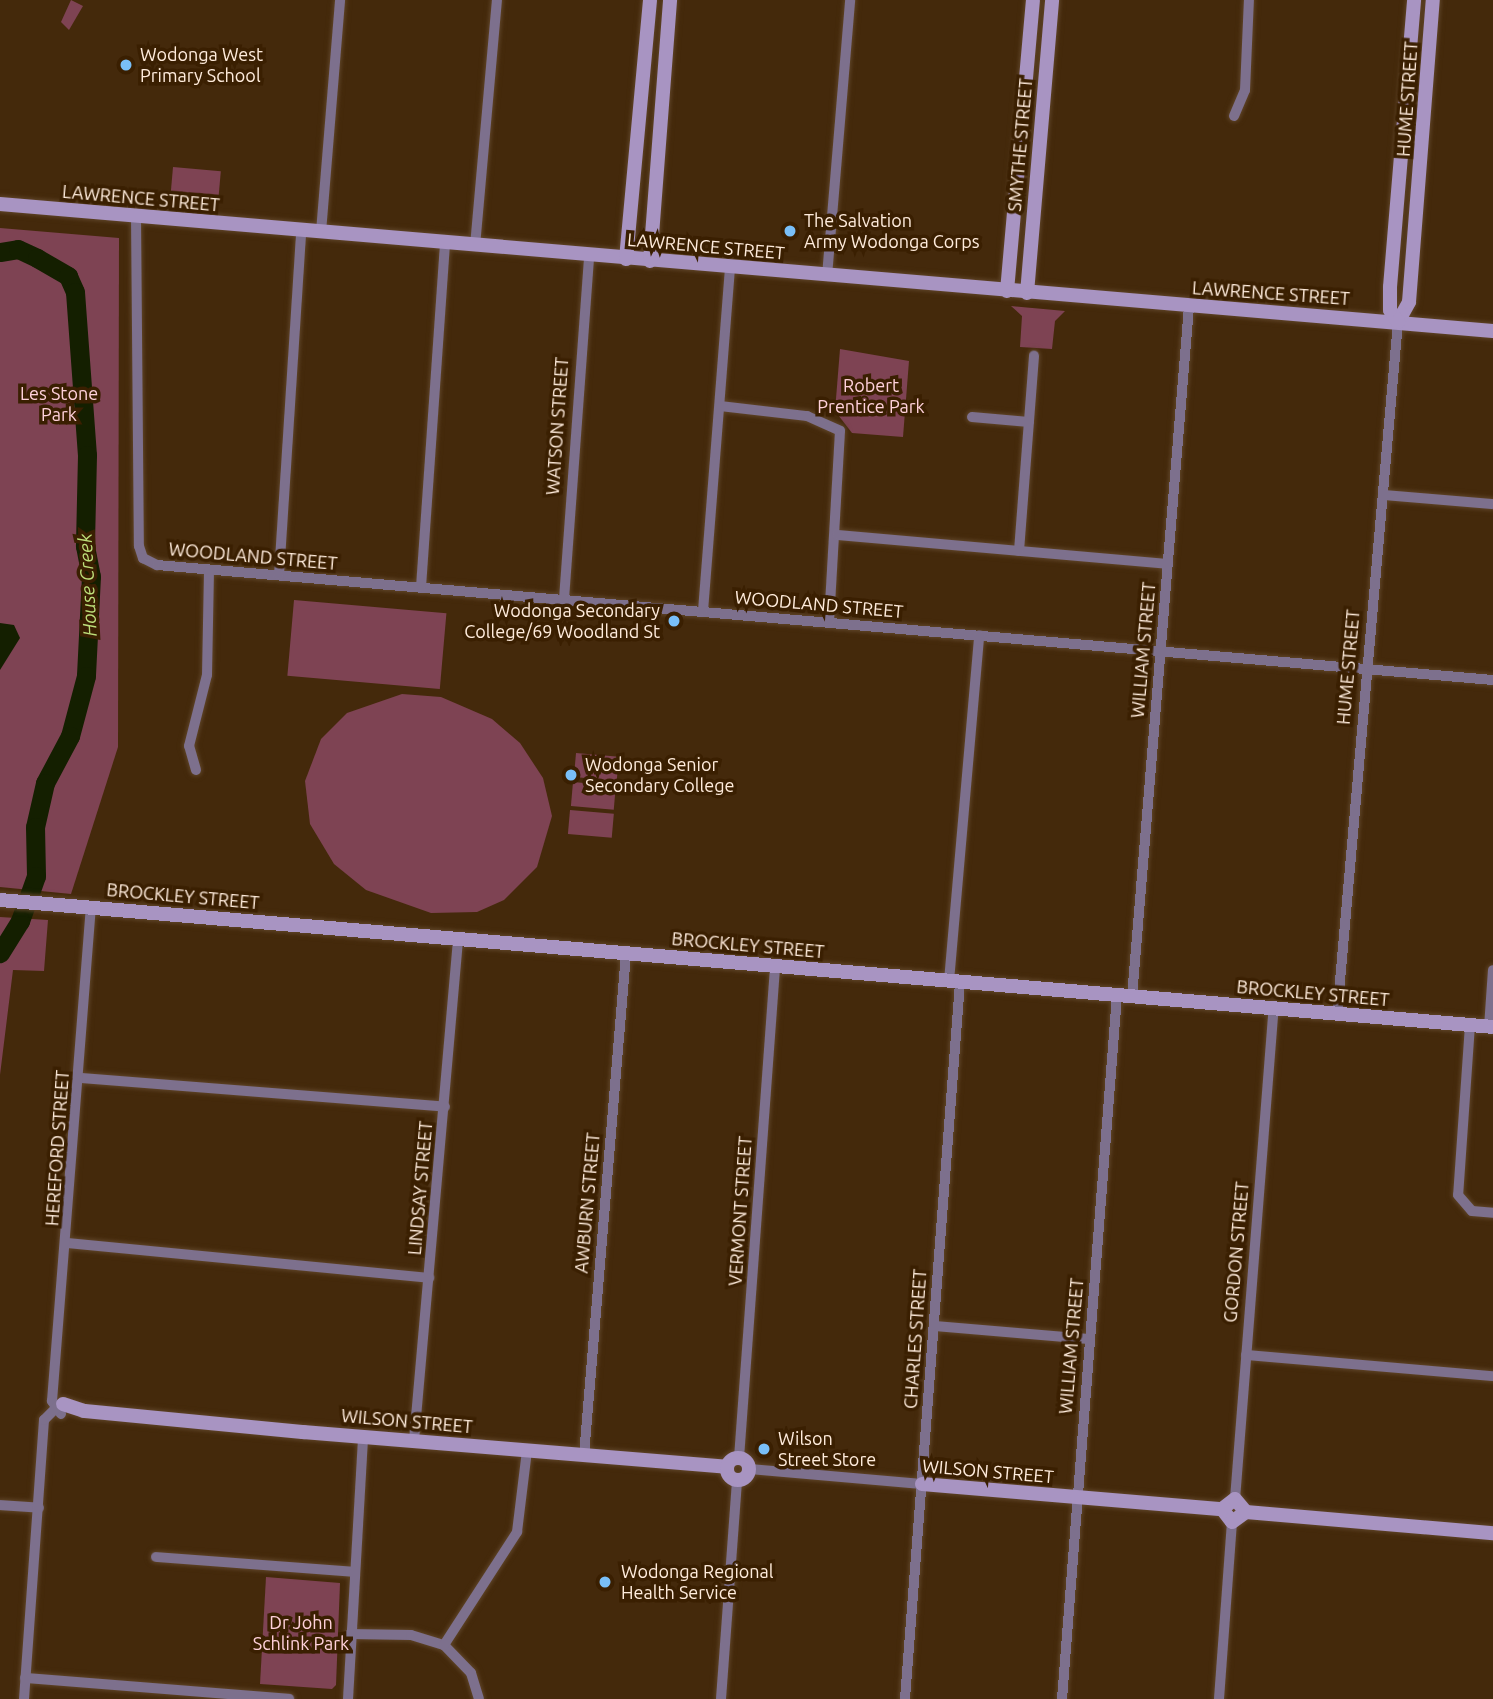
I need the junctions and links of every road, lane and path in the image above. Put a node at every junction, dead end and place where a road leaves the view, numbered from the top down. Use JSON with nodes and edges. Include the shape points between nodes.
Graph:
{"nodes":[{"id":1,"x":340,"y":0,"type":"edge"},
{"id":2,"x":497,"y":0,"type":"edge"},
{"id":3,"x":650,"y":0,"type":"edge"},
{"id":4,"x":670,"y":0,"type":"edge"},
{"id":5,"x":850,"y":0,"type":"edge"},
{"id":6,"x":1249,"y":0,"type":"edge"},
{"id":7,"x":1414,"y":0,"type":"edge"},
{"id":8,"x":1433,"y":0,"type":"edge"},
{"id":9,"x":1033,"y":5,"type":"edge"},
{"id":10,"x":1052,"y":5,"type":"edge"},
{"id":11,"x":1409,"y":72,"type":"junction"},
{"id":12,"x":1428,"y":74,"type":"junction"},
{"id":13,"x":1234,"y":116,"type":"dead end"},
{"id":14,"x":1398,"y":196,"type":"junction"},
{"id":15,"x":1419,"y":198,"type":"junction"},
{"id":16,"x":0,"y":204,"type":"edge"},
{"id":17,"x":631,"y":210,"type":"junction"},
{"id":18,"x":654,"y":212,"type":"junction"},
{"id":19,"x":136,"y":216,"type":"junction"},
{"id":20,"x":1014,"y":219,"type":"junction"},
{"id":21,"x":1033,"y":220,"type":"junction"},
{"id":22,"x":300,"y":231,"type":"junction"},
{"id":23,"x":321,"y":232,"type":"junction"},
{"id":24,"x":445,"y":244,"type":"junction"},
{"id":25,"x":475,"y":246,"type":"junction"},
{"id":26,"x":589,"y":255,"type":"junction"},
{"id":27,"x":626,"y":258,"type":"junction"},
{"id":28,"x":650,"y":261,"type":"junction"},
{"id":29,"x":730,"y":268,"type":"junction"},
{"id":30,"x":827,"y":276,"type":"junction"},
{"id":31,"x":1390,"y":287,"type":"junction"},
{"id":32,"x":1411,"y":288,"type":"junction"},
{"id":33,"x":1007,"y":291,"type":"junction"},
{"id":34,"x":1027,"y":293,"type":"junction"},
{"id":35,"x":1189,"y":306,"type":"junction"},
{"id":36,"x":1398,"y":322,"type":"junction"},
{"id":37,"x":1493,"y":331,"type":"edge"},
{"id":38,"x":1034,"y":356,"type":"dead end"},
{"id":39,"x":720,"y":407,"type":"junction"},
{"id":40,"x":972,"y":417,"type":"dead end"},
{"id":41,"x":1029,"y":422,"type":"junction"},
{"id":42,"x":1384,"y":495,"type":"junction"},
{"id":43,"x":1493,"y":504,"type":"edge"},
{"id":44,"x":837,"y":535,"type":"junction"},
{"id":45,"x":1019,"y":551,"type":"junction"},
{"id":46,"x":1168,"y":564,"type":"junction"},
{"id":47,"x":209,"y":570,"type":"junction"},
{"id":48,"x":279,"y":575,"type":"junction"},
{"id":49,"x":421,"y":587,"type":"junction"},
{"id":50,"x":564,"y":599,"type":"junction"},
{"id":51,"x":703,"y":611,"type":"junction"},
{"id":52,"x":829,"y":622,"type":"junction"},
{"id":53,"x":979,"y":635,"type":"junction"},
{"id":54,"x":1161,"y":651,"type":"junction"},
{"id":55,"x":1367,"y":669,"type":"junction"},
{"id":56,"x":1493,"y":680,"type":"edge"},
{"id":57,"x":196,"y":770,"type":"dead end"},
{"id":58,"x":0,"y":900,"type":"edge"},
{"id":59,"x":91,"y":908,"type":"junction"},
{"id":60,"x":458,"y":940,"type":"junction"},
{"id":61,"x":626,"y":954,"type":"junction"},
{"id":62,"x":775,"y":966,"type":"junction"},
{"id":63,"x":1493,"y":970,"type":"edge"},
{"id":64,"x":955,"y":982,"type":"junction"},
{"id":65,"x":1117,"y":996,"type":"junction"},
{"id":66,"x":1132,"y":997,"type":"junction"},
{"id":67,"x":1274,"y":1008,"type":"junction"},
{"id":68,"x":1337,"y":1014,"type":"junction"},
{"id":69,"x":1470,"y":1025,"type":"junction"},
{"id":70,"x":1491,"y":1027,"type":"edge"},
{"id":71,"x":80,"y":1077,"type":"junction"},
{"id":72,"x":445,"y":1107,"type":"junction"},
{"id":73,"x":1493,"y":1213,"type":"edge"},
{"id":74,"x":67,"y":1243,"type":"junction"},
{"id":75,"x":429,"y":1278,"type":"junction"},
{"id":76,"x":934,"y":1326,"type":"junction"},
{"id":77,"x":1089,"y":1339,"type":"junction"},
{"id":78,"x":1246,"y":1355,"type":"junction"},
{"id":79,"x":1493,"y":1376,"type":"edge"},
{"id":80,"x":59,"y":1408,"type":"junction"},
{"id":81,"x":363,"y":1437,"type":"junction"},
{"id":82,"x":414,"y":1440,"type":"junction"},
{"id":83,"x":527,"y":1450,"type":"junction"},
{"id":84,"x":584,"y":1455,"type":"junction"},
{"id":85,"x":733,"y":1462,"type":"junction"},
{"id":86,"x":749,"y":1469,"type":"junction"},
{"id":87,"x":737,"y":1480,"type":"junction"},
{"id":88,"x":922,"y":1484,"type":"junction"},
{"id":89,"x":1077,"y":1499,"type":"junction"},
{"id":90,"x":1235,"y":1499,"type":"junction"},
{"id":91,"x":0,"y":1505,"type":"edge"},
{"id":92,"x":39,"y":1508,"type":"junction"},
{"id":93,"x":1222,"y":1509,"type":"junction"},
{"id":94,"x":1246,"y":1512,"type":"junction"},
{"id":95,"x":1232,"y":1522,"type":"junction"},
{"id":96,"x":1493,"y":1533,"type":"edge"},
{"id":97,"x":156,"y":1557,"type":"dead end"},
{"id":98,"x":354,"y":1572,"type":"junction"},
{"id":99,"x":350,"y":1634,"type":"junction"},
{"id":100,"x":444,"y":1645,"type":"junction"},
{"id":101,"x":25,"y":1678,"type":"junction"},
{"id":102,"x":24,"y":1699,"type":"edge"},
{"id":103,"x":289,"y":1699,"type":"edge"},
{"id":104,"x":348,"y":1699,"type":"edge"},
{"id":105,"x":479,"y":1699,"type":"edge"},
{"id":106,"x":721,"y":1699,"type":"edge"},
{"id":107,"x":905,"y":1699,"type":"edge"},
{"id":108,"x":1062,"y":1699,"type":"edge"},
{"id":109,"x":1219,"y":1699,"type":"edge"}],
"edges":[{"from":1,"to":23,"type":"street"},
{"from":2,"to":25,"type":"street"},
{"from":3,"to":17,"type":"street"},
{"from":4,"to":18,"type":"street"},
{"from":5,"to":30,"type":"street"},
{"from":6,"to":13,"type":"street","via":[[1245,90]]},
{"from":7,"to":11,"type":"street","name":"HUME STREET"},
{"from":8,"to":12,"type":"street","name":"HUME STREET"},
{"from":9,"to":10,"type":"street"},
{"from":9,"to":20,"type":"street","name":"SMYTHE STREET"},
{"from":10,"to":21,"type":"street","name":"SMYTHE STREET"},
{"from":11,"to":12,"type":"street"},
{"from":11,"to":14,"type":"street","name":"HUME STREET"},
{"from":12,"to":15,"type":"street","name":"HUME STREET"},
{"from":14,"to":15,"type":"street"},
{"from":14,"to":31,"type":"street","name":"HUME STREET"},
{"from":15,"to":32,"type":"street","name":"HUME STREET"},
{"from":16,"to":19,"type":"street","name":"LAWRENCE STREET"},
{"from":17,"to":18,"type":"street"},
{"from":17,"to":27,"type":"street"},
{"from":18,"to":28,"type":"street"},
{"from":19,"to":22,"type":"street","name":"LAWRENCE STREET"},
{"from":19,"to":47,"type":"street","name":"WOODLAND STREET","via":[[143,558],[157,565]]},
{"from":20,"to":21,"type":"street"},
{"from":20,"to":33,"type":"street","name":"SMYTHE STREET"},
{"from":21,"to":34,"type":"street","name":"SMYTHE STREET"},
{"from":22,"to":23,"type":"street","name":"LAWRENCE STREET"},
{"from":22,"to":48,"type":"street"},
{"from":23,"to":24,"type":"street","name":"LAWRENCE STREET"},
{"from":24,"to":25,"type":"street","name":"LAWRENCE STREET"},
{"from":24,"to":49,"type":"street"},
{"from":25,"to":26,"type":"street","name":"LAWRENCE STREET"},
{"from":26,"to":27,"type":"street","name":"LAWRENCE STREET"},
{"from":26,"to":50,"type":"street","name":"WATSON STREET"},
{"from":27,"to":28,"type":"street","name":"LAWRENCE STREET"},
{"from":28,"to":29,"type":"street","name":"LAWRENCE STREET"},
{"from":29,"to":30,"type":"street","name":"LAWRENCE STREET"},
{"from":29,"to":39,"type":"street"},
{"from":30,"to":33,"type":"street","name":"LAWRENCE STREET"},
{"from":31,"to":32,"type":"street"},
{"from":31,"to":36,"type":"street","name":"HUME STREET","via":[[1390,310]]},
{"from":32,"to":36,"type":"street","name":"HUME STREET","via":[[1408,309]]},
{"from":33,"to":34,"type":"street","name":"LAWRENCE STREET"},
{"from":34,"to":35,"type":"street","name":"LAWRENCE STREET"},
{"from":35,"to":36,"type":"street","name":"LAWRENCE STREET"},
{"from":35,"to":46,"type":"street","name":"WILLIAM STREET"},
{"from":36,"to":37,"type":"street","name":"LAWRENCE STREET"},
{"from":36,"to":42,"type":"street","name":"HUME STREET"},
{"from":38,"to":41,"type":"street"},
{"from":39,"to":44,"type":"street","via":[[821,419],[840,431]]},
{"from":39,"to":51,"type":"street"},
{"from":40,"to":41,"type":"street"},
{"from":41,"to":45,"type":"street"},
{"from":42,"to":43,"type":"street"},
{"from":42,"to":55,"type":"street","name":"HUME STREET"},
{"from":44,"to":45,"type":"street"},
{"from":44,"to":52,"type":"street"},
{"from":45,"to":46,"type":"street"},
{"from":46,"to":54,"type":"street","name":"WILLIAM STREET"},
{"from":47,"to":48,"type":"street","name":"WOODLAND STREET"},
{"from":47,"to":57,"type":"street","via":[[207,675],[190,746]]},
{"from":48,"to":49,"type":"street","name":"WOODLAND STREET"},
{"from":49,"to":50,"type":"street","name":"WOODLAND STREET"},
{"from":50,"to":51,"type":"street","name":"WOODLAND STREET"},
{"from":51,"to":52,"type":"street","name":"WOODLAND STREET"},
{"from":52,"to":53,"type":"street","name":"WOODLAND STREET"},
{"from":53,"to":54,"type":"street","name":"WOODLAND STREET"},
{"from":53,"to":64,"type":"street","name":"CHARLES STREET"},
{"from":54,"to":55,"type":"street","name":"WOODLAND STREET"},
{"from":54,"to":66,"type":"street","name":"WILLIAM STREET"},
{"from":55,"to":56,"type":"street","name":"WOODLAND STREET"},
{"from":55,"to":68,"type":"street","name":"HUME STREET"},
{"from":58,"to":59,"type":"street","name":"BROCKLEY STREET"},
{"from":59,"to":60,"type":"street","name":"BROCKLEY STREET"},
{"from":59,"to":71,"type":"street","name":"HEREFORD STREET"},
{"from":60,"to":61,"type":"street","name":"BROCKLEY STREET"},
{"from":60,"to":72,"type":"street","name":"LINDSAY STREET"},
{"from":61,"to":62,"type":"street","name":"BROCKLEY STREET"},
{"from":61,"to":84,"type":"street","name":"AWBURN STREET"},
{"from":62,"to":64,"type":"street","name":"BROCKLEY STREET"},
{"from":62,"to":85,"type":"street","name":"VERMONT STREET"},
{"from":63,"to":70,"type":"street"},
{"from":64,"to":65,"type":"street","name":"BROCKLEY STREET"},
{"from":64,"to":76,"type":"street","name":"CHARLES STREET"},
{"from":65,"to":66,"type":"street","name":"BROCKLEY STREET"},
{"from":65,"to":77,"type":"street","name":"WILLIAM STREET"},
{"from":66,"to":67,"type":"street","name":"BROCKLEY STREET"},
{"from":67,"to":68,"type":"street","name":"BROCKLEY STREET"},
{"from":67,"to":78,"type":"street","name":"GORDON STREET"},
{"from":68,"to":69,"type":"street","name":"BROCKLEY STREET"},
{"from":69,"to":70,"type":"street","name":"BROCKLEY STREET"},
{"from":69,"to":73,"type":"street","via":[[1458,1195],[1472,1211]]},
{"from":71,"to":72,"type":"street"},
{"from":71,"to":74,"type":"street","name":"HEREFORD STREET"},
{"from":72,"to":75,"type":"street","name":"LINDSAY STREET"},
{"from":74,"to":75,"type":"street"},
{"from":74,"to":80,"type":"street","name":"HEREFORD STREET","via":[[54,1391]]},
{"from":75,"to":82,"type":"street","name":"LINDSAY STREET"},
{"from":76,"to":77,"type":"street"},
{"from":76,"to":88,"type":"street","name":"CHARLES STREET"},
{"from":77,"to":89,"type":"street","name":"WILLIAM STREET"},
{"from":78,"to":79,"type":"street"},
{"from":78,"to":90,"type":"street","name":"GORDON STREET"},
{"from":80,"to":81,"type":"street","name":"WILSON STREET"},
{"from":80,"to":92,"type":"street","via":[[44,1432]]},
{"from":81,"to":82,"type":"street","name":"WILSON STREET"},
{"from":81,"to":98,"type":"street"},
{"from":82,"to":83,"type":"street","name":"WILSON STREET"},
{"from":83,"to":84,"type":"street","name":"WILSON STREET"},
{"from":83,"to":100,"type":"street","via":[[517,1532]]},
{"from":84,"to":85,"type":"street","name":"WILSON STREET"},
{"from":85,"to":86,"type":"street"},
{"from":85,"to":87,"type":"street"},
{"from":86,"to":87,"type":"street"},
{"from":86,"to":88,"type":"street","name":"WILSON STREET"},
{"from":87,"to":106,"type":"street"},
{"from":88,"to":89,"type":"street","name":"WILSON STREET"},
{"from":88,"to":107,"type":"street","name":"CHARLES STREET"},
{"from":89,"to":93,"type":"street","name":"WILSON STREET"},
{"from":89,"to":108,"type":"street","name":"WILLIAM STREET"},
{"from":90,"to":93,"type":"street"},
{"from":90,"to":94,"type":"street"},
{"from":91,"to":92,"type":"street"},
{"from":92,"to":101,"type":"street"},
{"from":93,"to":95,"type":"street"},
{"from":94,"to":95,"type":"street"},
{"from":94,"to":96,"type":"street"},
{"from":95,"to":109,"type":"street"},
{"from":97,"to":98,"type":"street"},
{"from":98,"to":99,"type":"street"},
{"from":99,"to":100,"type":"street","via":[[411,1635]]},
{"from":99,"to":104,"type":"street"},
{"from":100,"to":105,"type":"street","via":[[471,1673]]},
{"from":101,"to":102,"type":"street"},
{"from":101,"to":103,"type":"street"}]}
